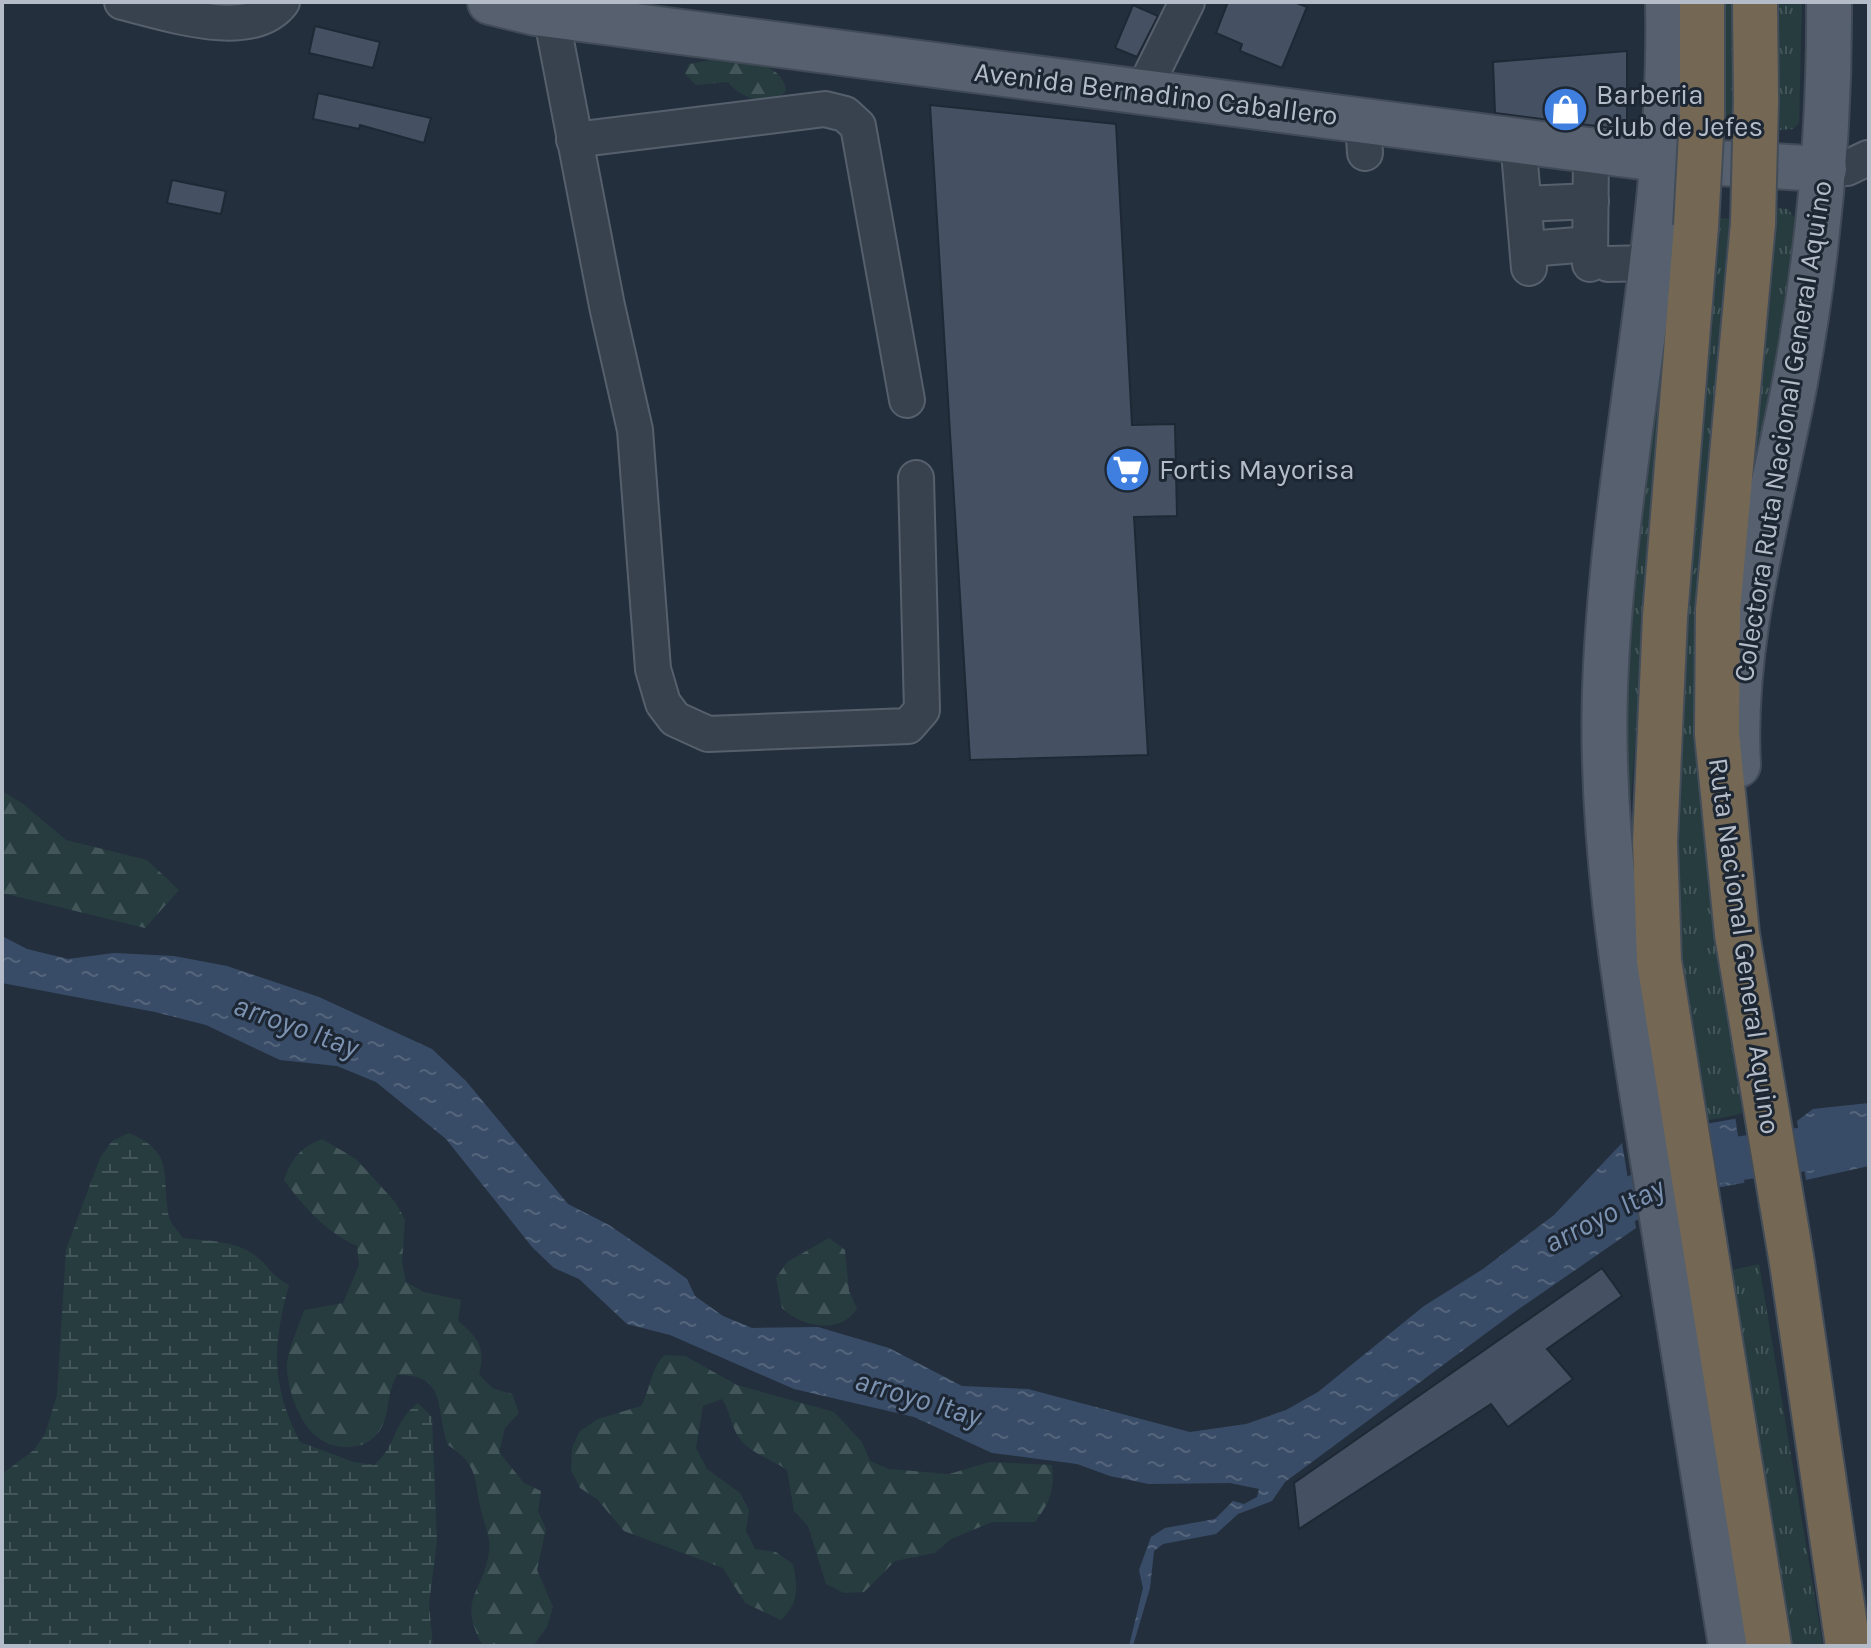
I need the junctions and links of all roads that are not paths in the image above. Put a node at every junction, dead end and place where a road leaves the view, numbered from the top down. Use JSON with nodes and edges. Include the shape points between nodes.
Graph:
{"nodes":[{"id":1,"x":122,"y":2,"type":"edge"},
{"id":2,"x":282,"y":2,"type":"edge"},
{"id":3,"x":490,"y":2,"type":"edge"},
{"id":4,"x":1187,"y":2,"type":"edge"},
{"id":5,"x":1668,"y":2,"type":"edge"},
{"id":6,"x":1702,"y":2,"type":"edge"},
{"id":7,"x":1755,"y":2,"type":"edge"},
{"id":8,"x":1811,"y":2,"type":"edge"},
{"id":9,"x":1829,"y":2,"type":"edge"},
{"id":10,"x":540,"y":10,"type":"edge"},
{"id":11,"x":1143,"y":91,"type":"junction"},
{"id":12,"x":574,"y":140,"type":"junction"},
{"id":13,"x":1519,"y":149,"type":"junction"},
{"id":14,"x":1665,"y":160,"type":"junction"},
{"id":15,"x":1843,"y":169,"type":"edge"},
{"id":16,"x":1591,"y":173,"type":"junction"},
{"id":17,"x":1524,"y":204,"type":"junction"},
{"id":18,"x":1596,"y":257,"type":"junction"},
{"id":19,"x":1652,"y":263,"type":"junction"},
{"id":20,"x":907,"y":400,"type":"dead end"},
{"id":21,"x":916,"y":478,"type":"dead end"},
{"id":22,"x":1763,"y":1099,"type":"junction"},
{"id":23,"x":1664,"y":1120,"type":"junction"},
{"id":24,"x":1691,"y":1280,"type":"junction"},
{"id":25,"x":1731,"y":1646,"type":"edge"},
{"id":26,"x":1769,"y":1646,"type":"edge"},
{"id":27,"x":1848,"y":1646,"type":"edge"}],
"edges":[{"from":1,"to":2,"type":"street","via":[[239,25],[273,13]]},
{"from":3,"to":10,"type":"main road","name":"Avenida Bernadino Caballero"},
{"from":4,"to":11,"type":"street"},
{"from":5,"to":14,"type":"main road"},
{"from":6,"to":23,"type":"highway","bridge":true,"via":[[1696,226],[1665,617],[1655,842]]},
{"from":7,"to":22,"type":"highway","name":"Ruta Nacional General Aquino","bridge":true,"via":[[1753,223],[1718,610],[1717,734],[1737,934]]},
{"from":8,"to":15,"type":"main road","name":"Colectora Ruta Nacional General Aquino"},
{"from":9,"to":15,"type":"main road","name":"Colectora Ruta Nacional General Aquino"},
{"from":10,"to":11,"type":"main road","name":"Avenida Bernadino Caballero"},
{"from":10,"to":12,"type":"street"},
{"from":11,"to":13,"type":"main road","name":"Avenida Bernadino Caballero","via":[[1364,136]]},
{"from":12,"to":20,"type":"street","via":[[825,109],[845,114],[858,126]]},
{"from":12,"to":21,"type":"street","via":[[639,456],[653,669],[663,703],[675,719],[708,734],[908,726],[917,720],[922,710]]},
{"from":13,"to":16,"type":"main road","name":"Avenida Bernadino Caballero"},
{"from":13,"to":17,"type":"street"},
{"from":14,"to":15,"type":"main road","name":"Avenida Bernadino Caballero"},
{"from":14,"to":16,"type":"main road","name":"Avenida Bernadino Caballero"},
{"from":14,"to":19,"type":"main road"},
{"from":15,"to":22,"type":"main road","name":"Colectora Ruta Nacional General Aquino","via":[[1743,648],[1737,741]]},
{"from":16,"to":17,"type":"street"},
{"from":16,"to":18,"type":"street"},
{"from":17,"to":18,"type":"street","via":[[1529,259]]},
{"from":18,"to":19,"type":"street"},
{"from":19,"to":23,"type":"main road","via":[[1613,559],[1605,691],[1607,827],[1623,973]]},
{"from":22,"to":27,"type":"highway","name":"Ruta Nacional General Aquino"},
{"from":23,"to":24,"type":"highway"},
{"from":24,"to":25,"type":"main road"},
{"from":24,"to":26,"type":"highway"}]}
